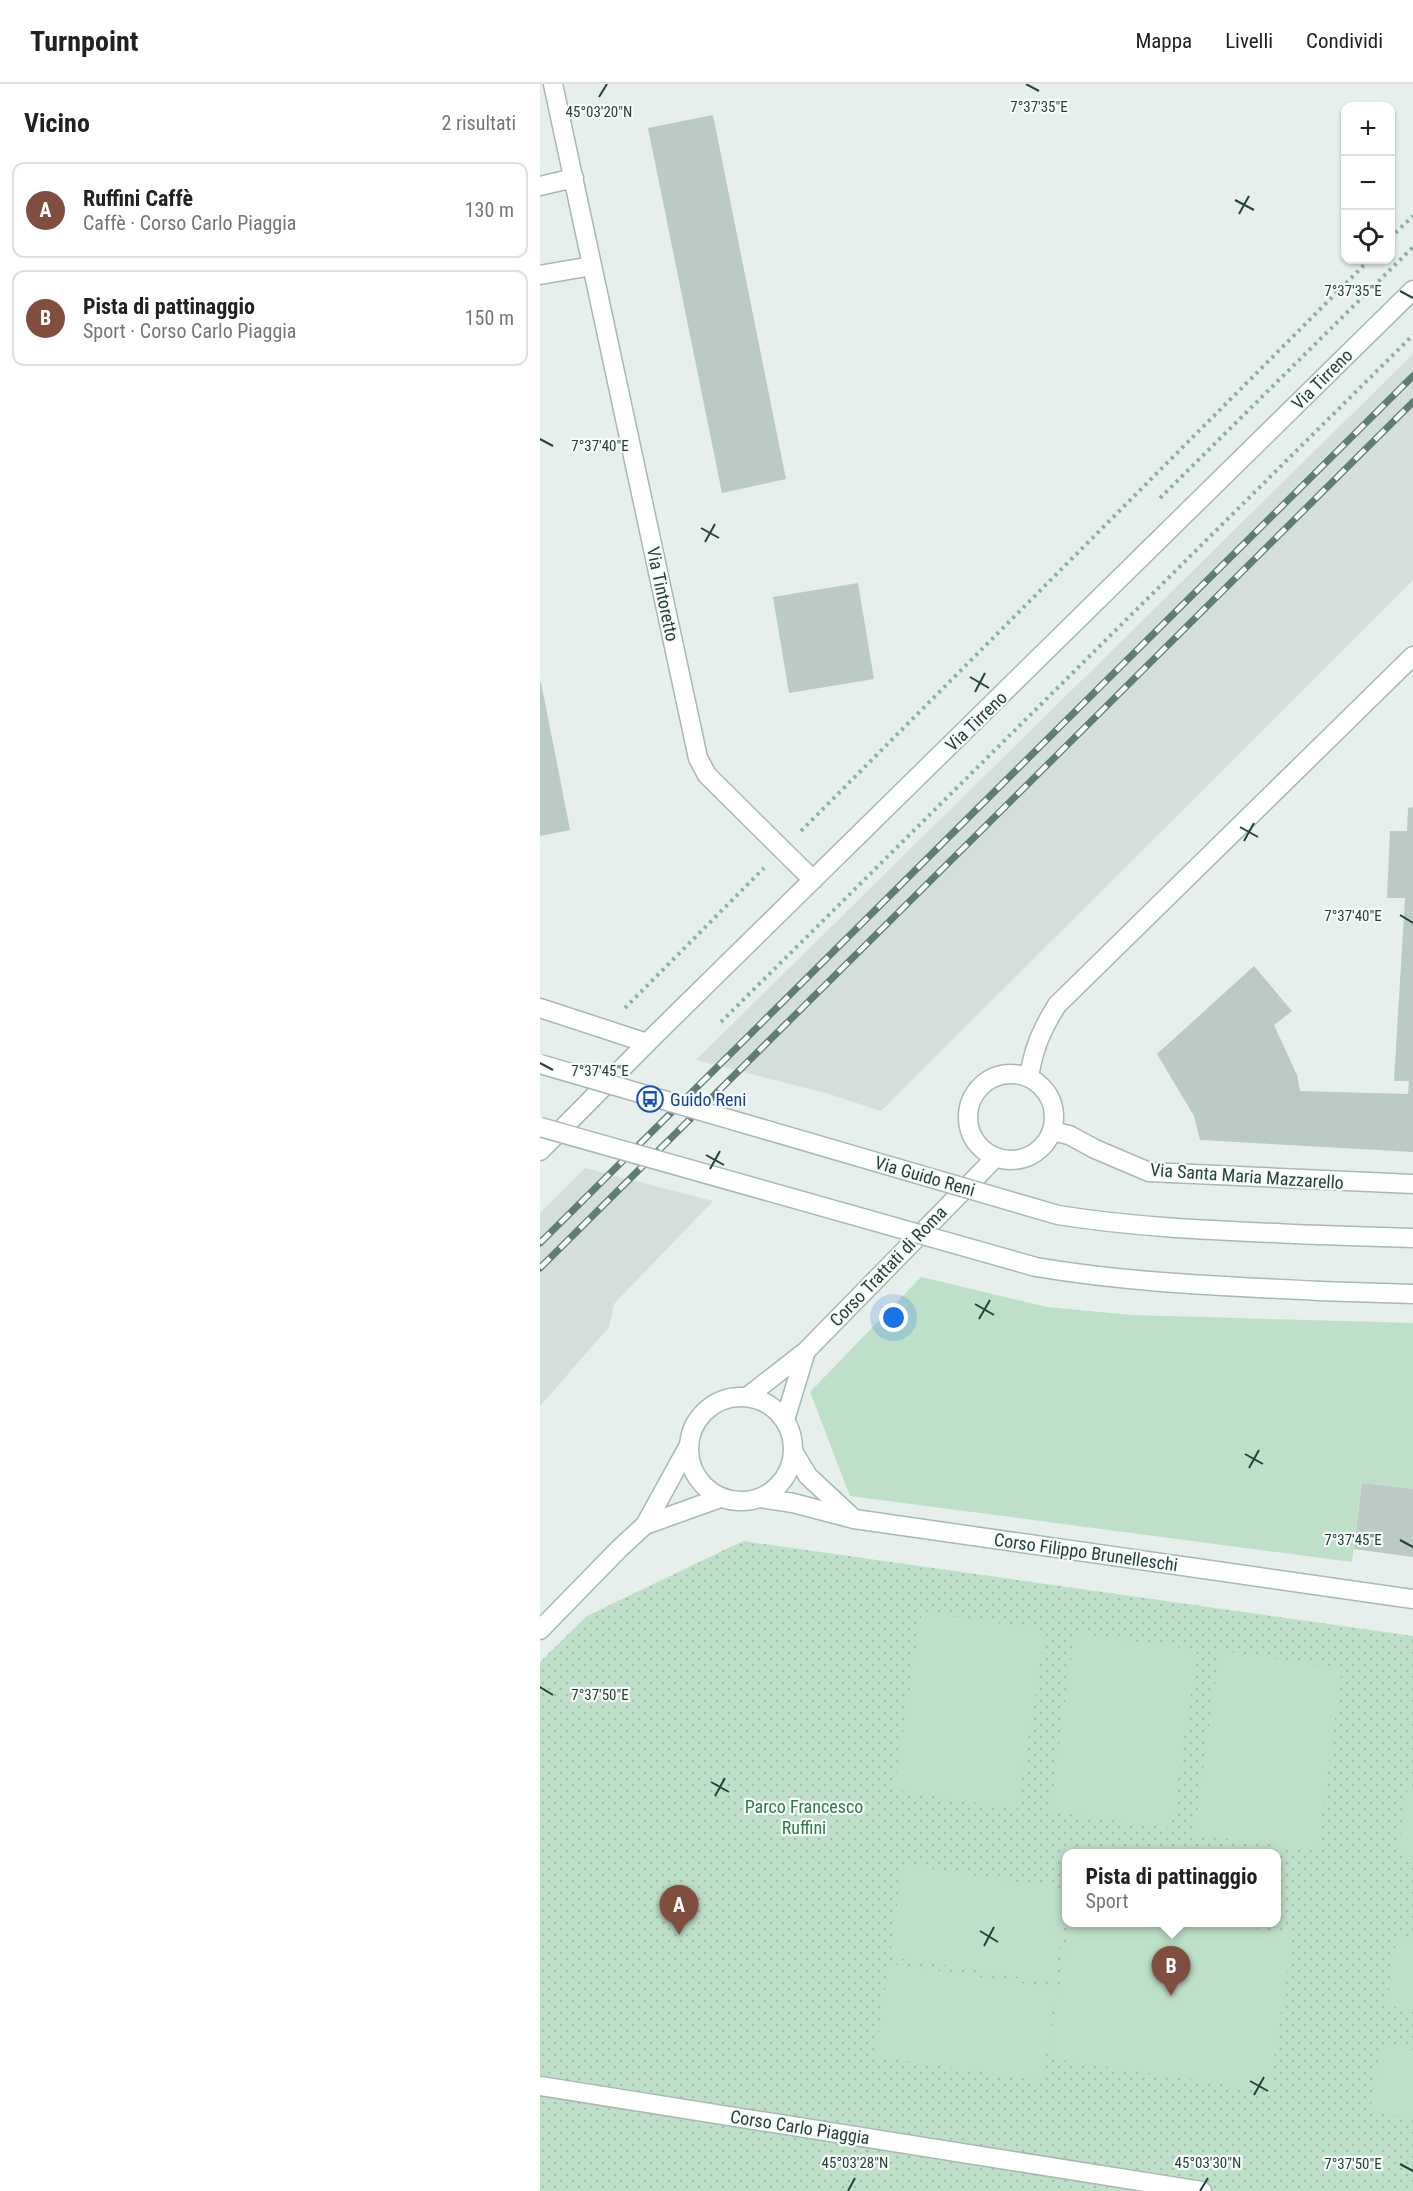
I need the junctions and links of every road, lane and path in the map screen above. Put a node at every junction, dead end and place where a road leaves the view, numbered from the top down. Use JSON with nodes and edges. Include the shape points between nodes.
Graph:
{"nodes":[{"id":1,"x":553,"y":84,"type":"edge"},
{"id":2,"x":574,"y":178,"type":"junction"},
{"id":3,"x":540,"y":186,"type":"edge"},
{"id":4,"x":1413,"y":216,"type":"edge"},
{"id":5,"x":1395,"y":233,"type":"edge"},
{"id":6,"x":1365,"y":264,"type":"edge"},
{"id":7,"x":592,"y":266,"type":"junction"},
{"id":8,"x":540,"y":274,"type":"edge"},
{"id":9,"x":1413,"y":290,"type":"edge"},
{"id":10,"x":1413,"y":335,"type":"edge"},
{"id":11,"x":1413,"y":656,"type":"edge"},
{"id":12,"x":782,"y":849,"type":"junction"},
{"id":13,"x":813,"y":880,"type":"junction"},
{"id":14,"x":540,"y":1008,"type":"edge"},
{"id":15,"x":721,"y":1022,"type":"dead end"},
{"id":16,"x":603,"y":1030,"type":"junction"},
{"id":17,"x":647,"y":1043,"type":"junction"},
{"id":18,"x":540,"y":1064,"type":"edge"},
{"id":19,"x":1029,"y":1078,"type":"junction"},
{"id":20,"x":540,"y":1127,"type":"edge"},
{"id":21,"x":1052,"y":1131,"type":"junction"},
{"id":22,"x":540,"y":1151,"type":"edge"},
{"id":23,"x":996,"y":1157,"type":"junction"},
{"id":24,"x":1413,"y":1184,"type":"edge"},
{"id":25,"x":1413,"y":1238,"type":"edge"},
{"id":26,"x":1413,"y":1294,"type":"edge"},
{"id":27,"x":806,"y":1351,"type":"junction"},
{"id":28,"x":747,"y":1397,"type":"junction"},
{"id":29,"x":785,"y":1420,"type":"junction"},
{"id":30,"x":689,"y":1445,"type":"junction"},
{"id":31,"x":794,"y":1453,"type":"junction"},
{"id":32,"x":720,"y":1498,"type":"junction"},
{"id":33,"x":760,"y":1498,"type":"junction"},
{"id":34,"x":854,"y":1519,"type":"junction"},
{"id":35,"x":645,"y":1525,"type":"junction"},
{"id":36,"x":1413,"y":1599,"type":"edge"},
{"id":37,"x":540,"y":1630,"type":"edge"},
{"id":38,"x":540,"y":2086,"type":"edge"},
{"id":39,"x":1202,"y":2191,"type":"edge"}],
"edges":[{"from":1,"to":2,"type":"street","name":"Via Tintoretto"},
{"from":2,"to":3,"type":"street"},
{"from":2,"to":7,"type":"street","name":"Via Tintoretto"},
{"from":4,"to":5,"type":"path"},
{"from":6,"to":12,"type":"path"},
{"from":7,"to":8,"type":"street"},
{"from":7,"to":12,"type":"street","name":"Via Tintoretto","via":[[698,758],[707,775]]},
{"from":9,"to":13,"type":"street","name":"Via Tirreno"},
{"from":10,"to":15,"type":"path"},
{"from":11,"to":19,"type":"street","via":[[1057,1005],[1042,1029]]},
{"from":12,"to":13,"type":"street","name":"Via Tintoretto"},
{"from":12,"to":16,"type":"path"},
{"from":13,"to":17,"type":"street","name":"Via Tirreno"},
{"from":14,"to":16,"type":"street"},
{"from":16,"to":17,"type":"street"},
{"from":17,"to":22,"type":"street","name":"Via Tirreno"},
{"from":18,"to":25,"type":"street","name":"Via Guido Reni","bridge":true,"via":[[1058,1215],[1160,1227]]},
{"from":19,"to":21,"type":"street","via":[[1049,1096],[1053,1107]]},
{"from":19,"to":23,"type":"street","via":[[1015,1074],[997,1076],[977,1090],[971,1101],[968,1114],[974,1138]]},
{"from":20,"to":26,"type":"street","bridge":true,"via":[[1036,1267],[1089,1277],[1164,1283]]},
{"from":21,"to":23,"type":"street","via":[[1042,1148],[1027,1157]]},
{"from":21,"to":24,"type":"street","name":"Via Santa Maria Mazzarello","via":[[1070,1135],[1149,1172]]},
{"from":23,"to":27,"type":"street","name":"Corso Trattati di Roma"},
{"from":27,"to":28,"type":"street","name":"Corso Trattati di Roma"},
{"from":27,"to":29,"type":"street","name":"Corso Trattati di Roma"},
{"from":28,"to":29,"type":"street","via":[[776,1409]]},
{"from":28,"to":30,"type":"street","via":[[728,1398],[712,1405],[699,1417]]},
{"from":29,"to":31,"type":"street"},
{"from":30,"to":32,"type":"street","via":[[691,1467],[697,1479]]},
{"from":30,"to":35,"type":"street"},
{"from":31,"to":33,"type":"street","via":[[781,1484]]},
{"from":31,"to":34,"type":"street","via":[[808,1476]]},
{"from":32,"to":33,"type":"street","via":[[736,1502]]},
{"from":32,"to":35,"type":"street"},
{"from":33,"to":34,"type":"street","name":"Corso Filippo Brunelleschi"},
{"from":34,"to":36,"type":"street","name":"Corso Filippo Brunelleschi"},
{"from":35,"to":37,"type":"street"},
{"from":38,"to":39,"type":"street","name":"Corso Carlo Piaggia"}]}
